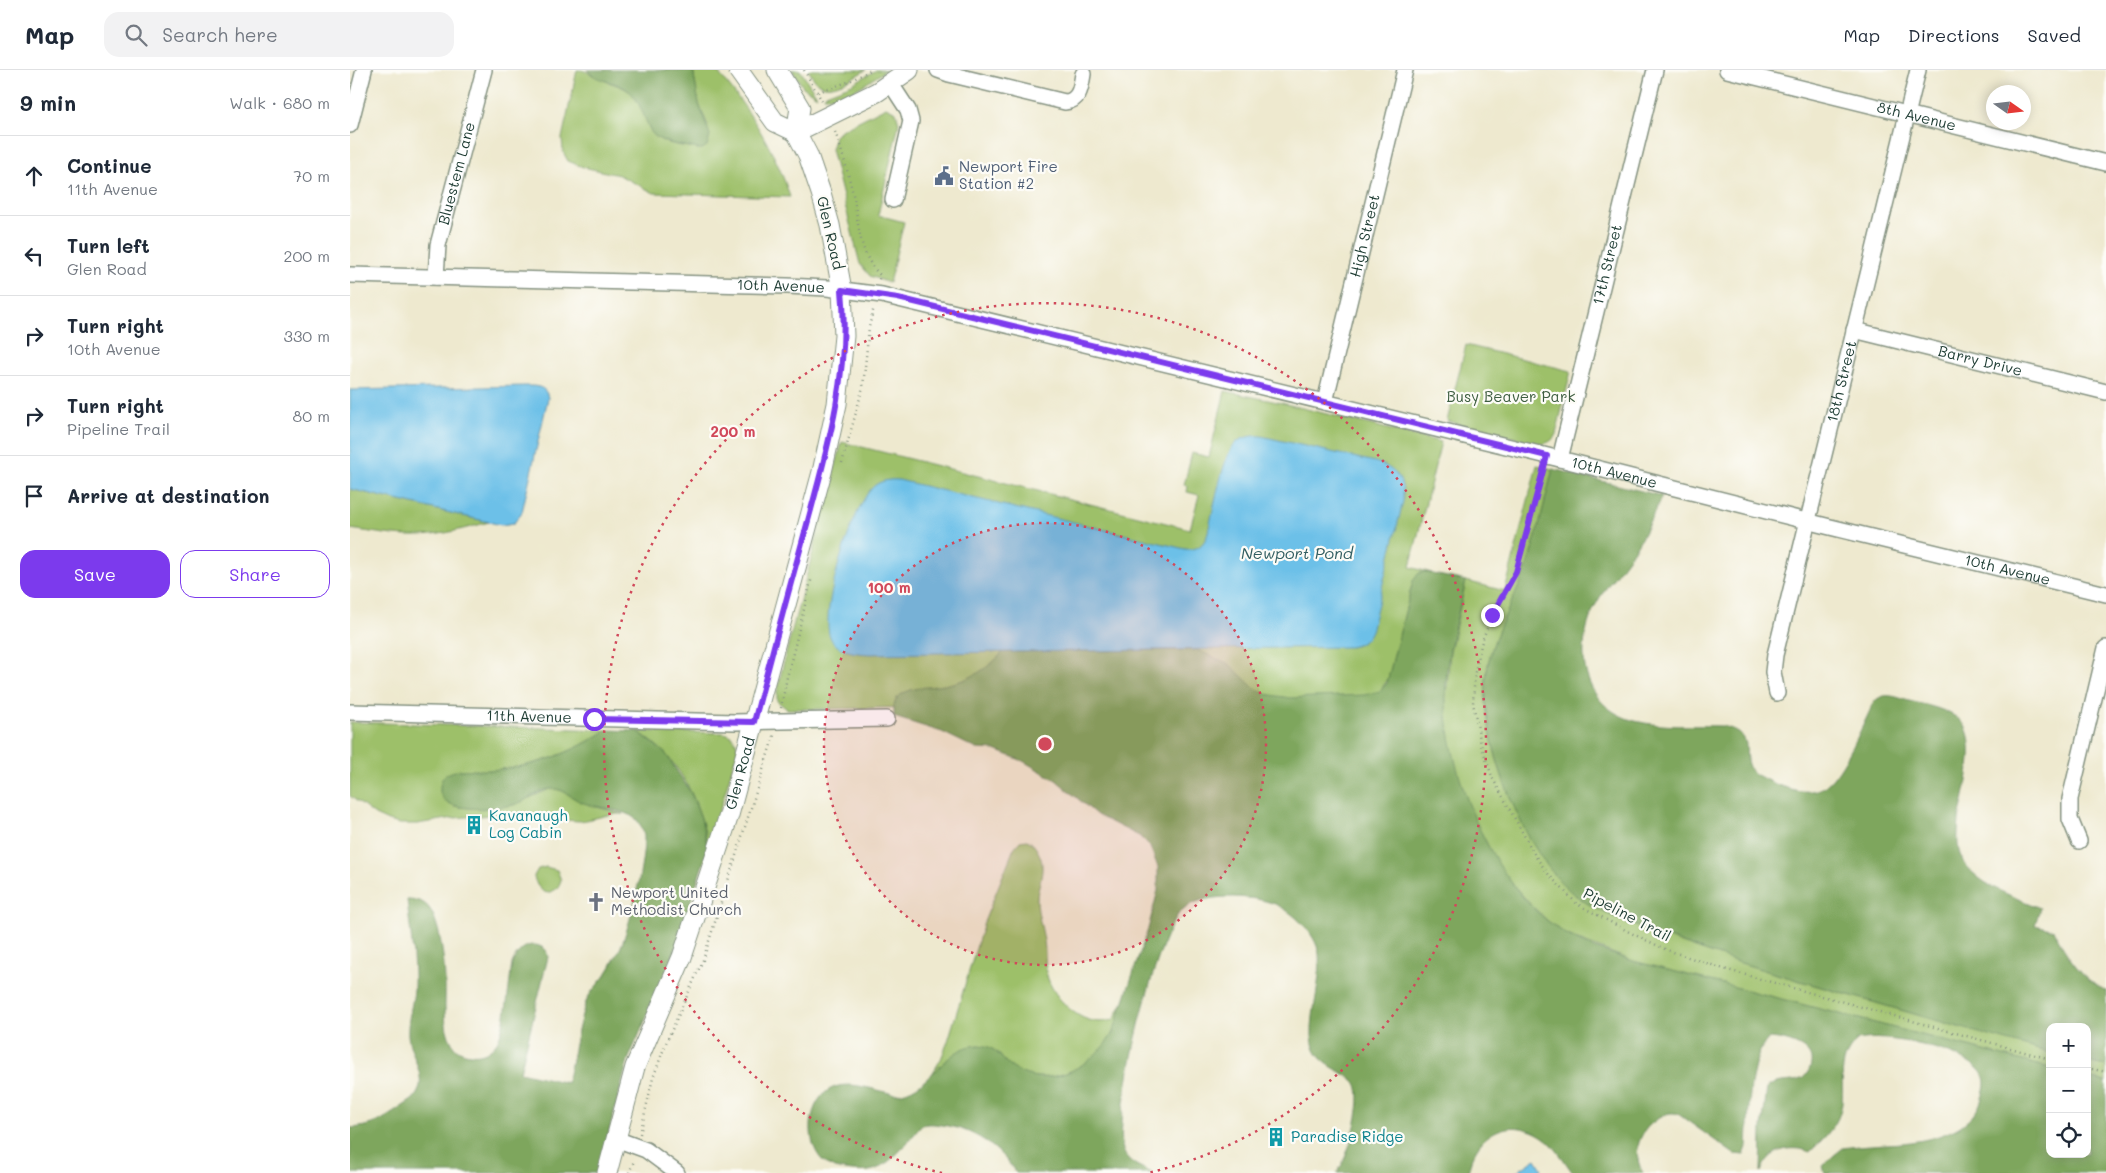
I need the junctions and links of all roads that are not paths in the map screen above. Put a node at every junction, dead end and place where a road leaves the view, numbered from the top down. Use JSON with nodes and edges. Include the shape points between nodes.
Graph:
{"nodes":[{"id":1,"x":364,"y":70,"type":"edge"},
{"id":2,"x":484,"y":70,"type":"edge"},
{"id":3,"x":738,"y":70,"type":"edge"},
{"id":4,"x":776,"y":70,"type":"edge"},
{"id":5,"x":909,"y":70,"type":"edge"},
{"id":6,"x":938,"y":70,"type":"edge"},
{"id":7,"x":1406,"y":70,"type":"edge"},
{"id":8,"x":1655,"y":70,"type":"edge"},
{"id":9,"x":1728,"y":70,"type":"edge"},
{"id":10,"x":1918,"y":70,"type":"edge"},
{"id":11,"x":1084,"y":74,"type":"dead end"},
{"id":12,"x":891,"y":84,"type":"junction"},
{"id":13,"x":1907,"y":114,"type":"junction"},
{"id":14,"x":350,"y":125,"type":"edge"},
{"id":15,"x":796,"y":132,"type":"junction"},
{"id":16,"x":2106,"y":164,"type":"edge"},
{"id":17,"x":894,"y":200,"type":"dead end"},
{"id":18,"x":350,"y":275,"type":"edge"},
{"id":19,"x":436,"y":277,"type":"junction"},
{"id":20,"x":842,"y":290,"type":"junction"},
{"id":21,"x":1854,"y":330,"type":"junction"},
{"id":22,"x":2106,"y":392,"type":"edge"},
{"id":23,"x":1325,"y":402,"type":"junction"},
{"id":24,"x":1554,"y":457,"type":"junction"},
{"id":25,"x":1806,"y":521,"type":"junction"},
{"id":26,"x":2106,"y":594,"type":"edge"},
{"id":27,"x":2106,"y":648,"type":"edge"},
{"id":28,"x":1778,"y":693,"type":"dead end"},
{"id":29,"x":350,"y":712,"type":"edge"},
{"id":30,"x":887,"y":719,"type":"dead end"},
{"id":31,"x":754,"y":722,"type":"junction"},
{"id":32,"x":2079,"y":841,"type":"dead end"},
{"id":33,"x":616,"y":1139,"type":"junction"},
{"id":34,"x":607,"y":1173,"type":"edge"},
{"id":35,"x":677,"y":1173,"type":"edge"}],
"edges":[{"from":1,"to":14,"type":"street"},
{"from":2,"to":19,"type":"street","name":"Bluestem Lane","via":[[438,246]]},
{"from":3,"to":15,"type":"street","via":[[775,122]]},
{"from":4,"to":15,"type":"street","via":[[800,108]]},
{"from":5,"to":12,"type":"street"},
{"from":6,"to":11,"type":"street","via":[[1065,102],[1077,97]]},
{"from":7,"to":23,"type":"street","name":"High Street"},
{"from":8,"to":24,"type":"street","name":"17th Street"},
{"from":9,"to":13,"type":"street","name":"8th Avenue"},
{"from":10,"to":13,"type":"street","name":"18th Street"},
{"from":12,"to":15,"type":"street"},
{"from":12,"to":17,"type":"street","via":[[908,110],[911,124]]},
{"from":13,"to":16,"type":"street","name":"8th Avenue"},
{"from":13,"to":21,"type":"street","name":"18th Street"},
{"from":15,"to":20,"type":"street","name":"Glen Road","via":[[822,193]]},
{"from":18,"to":19,"type":"street","name":"10th Avenue"},
{"from":19,"to":20,"type":"street","name":"10th Avenue"},
{"from":20,"to":23,"type":"street","name":"10th Avenue","via":[[898,298]]},
{"from":20,"to":31,"type":"street","name":"Glen Road","via":[[844,343],[836,410]]},
{"from":21,"to":22,"type":"street","name":"Barry Drive"},
{"from":21,"to":25,"type":"street","name":"18th Street"},
{"from":23,"to":24,"type":"street","name":"10th Avenue"},
{"from":24,"to":25,"type":"street","name":"10th Avenue"},
{"from":25,"to":26,"type":"street","name":"10th Avenue"},
{"from":25,"to":28,"type":"street","name":"18th Street","via":[[1773,661]]},
{"from":27,"to":32,"type":"street","via":[[2070,799],[2070,819]]},
{"from":29,"to":31,"type":"street","name":"11th Avenue"},
{"from":30,"to":31,"type":"street","name":"11th Avenue"},
{"from":31,"to":33,"type":"street","name":"Glen Road","via":[[729,815],[697,912],[682,957],[641,1051]]},
{"from":33,"to":34,"type":"street","name":"Glen Road"},
{"from":33,"to":35,"type":"street","via":[[646,1150]]}]}
